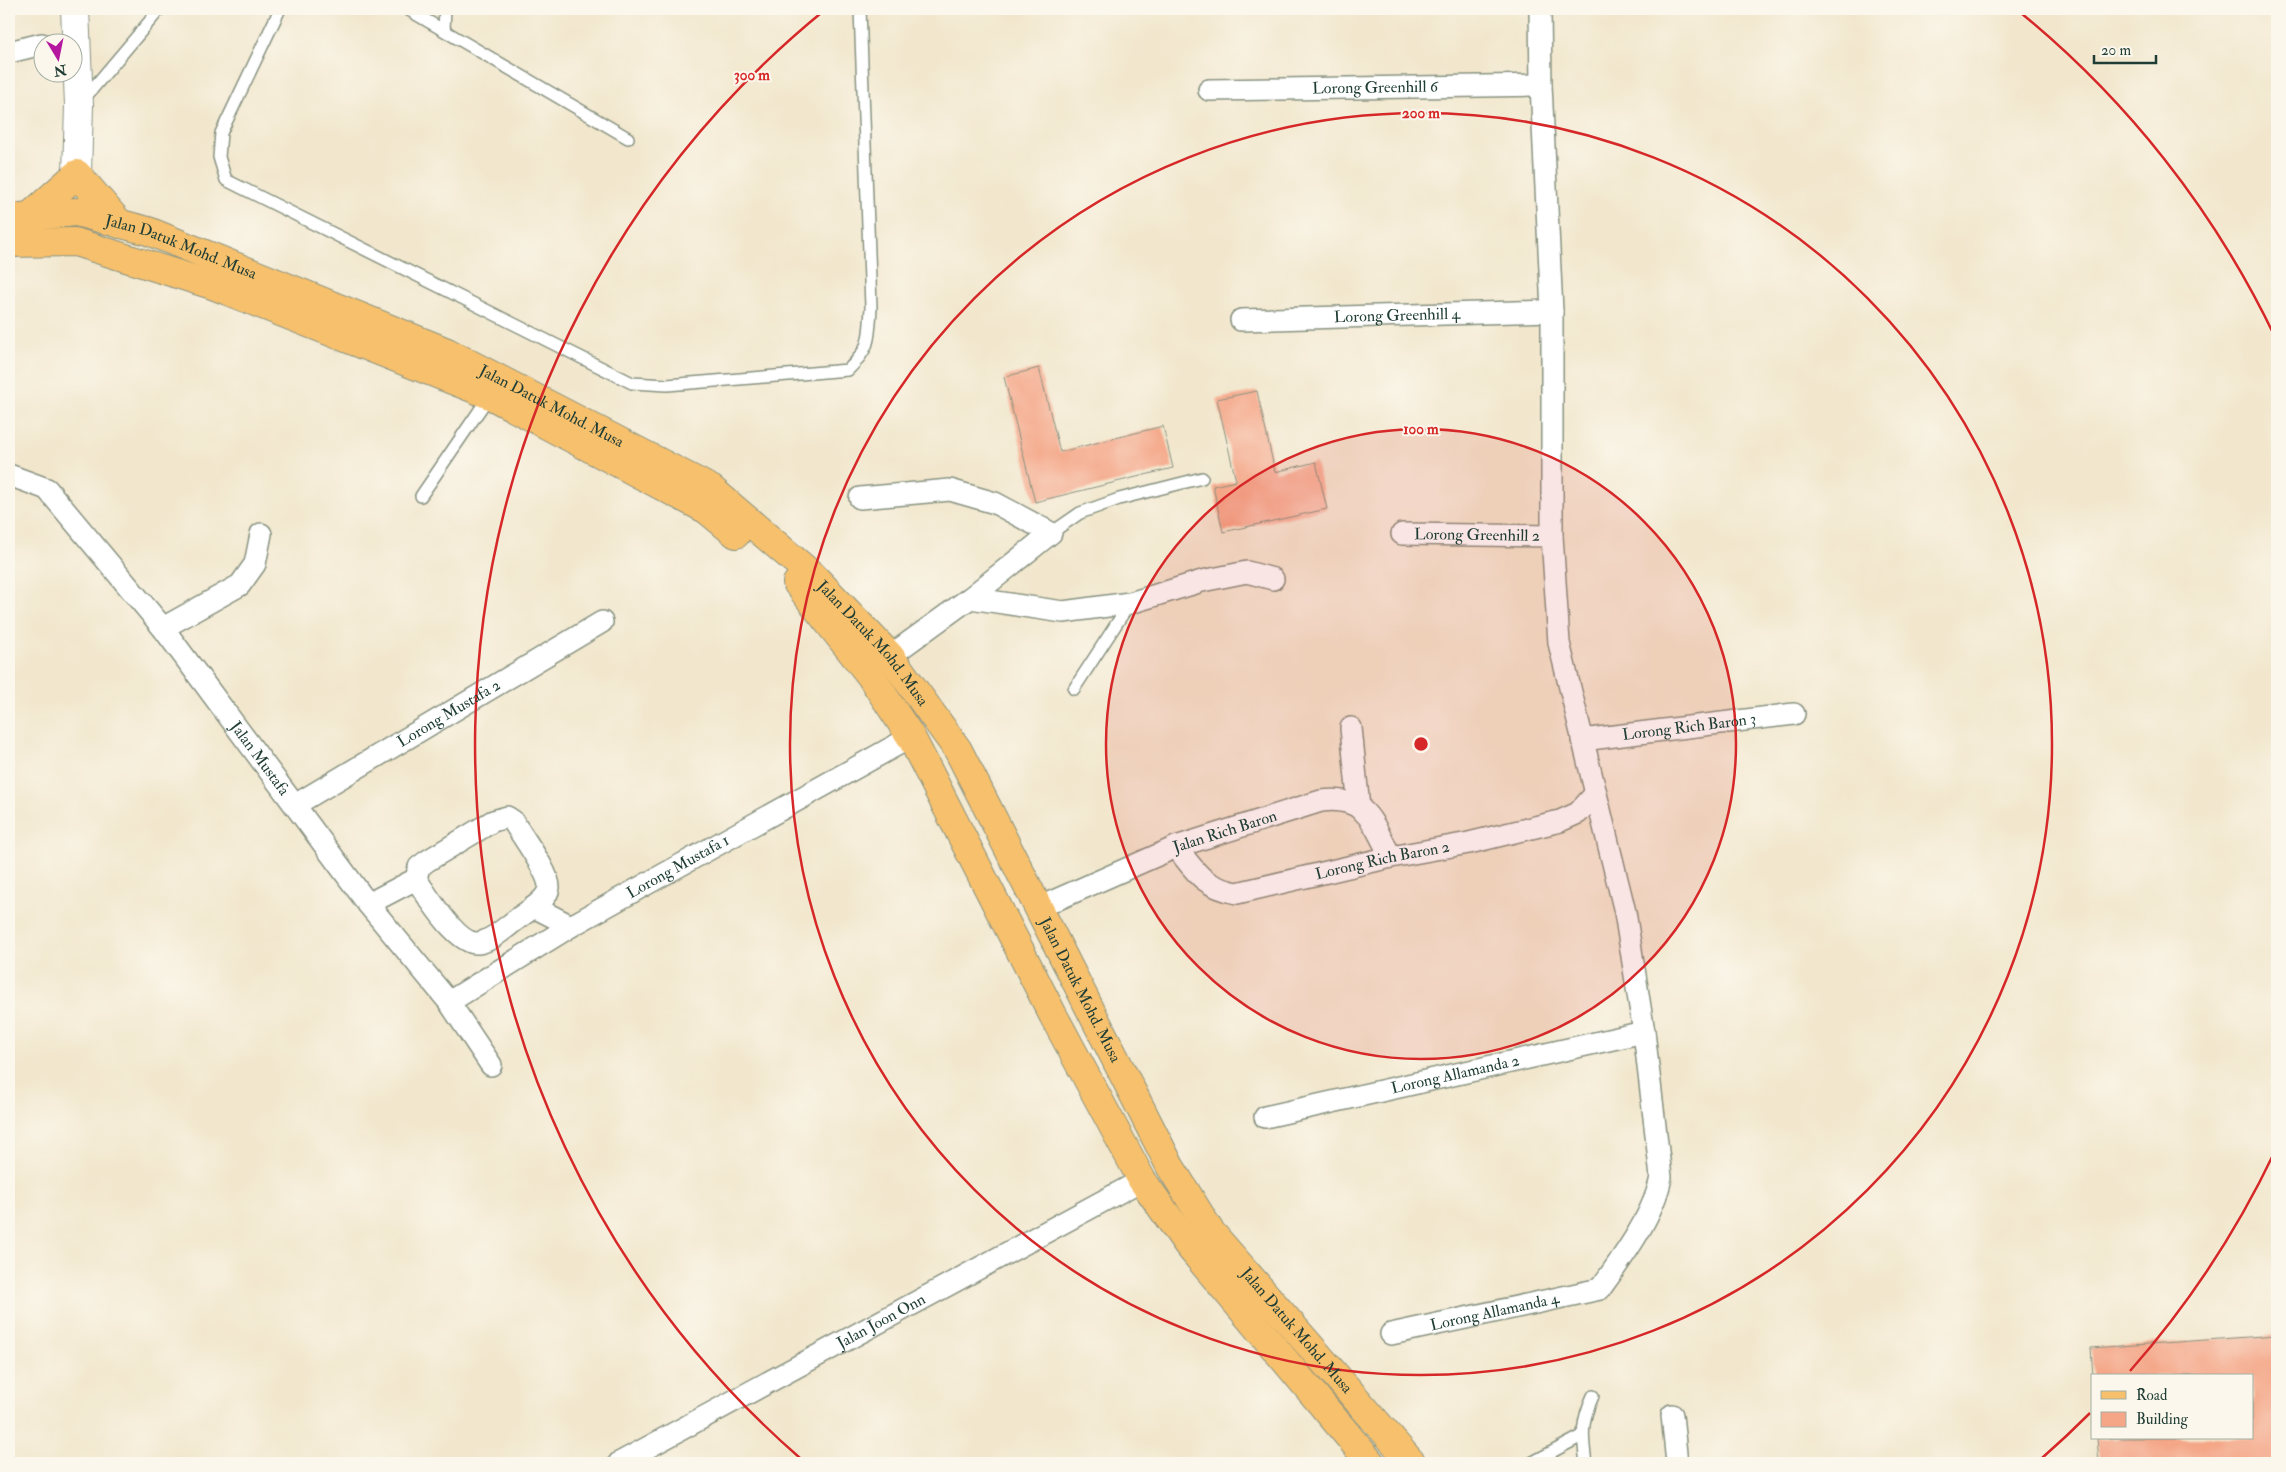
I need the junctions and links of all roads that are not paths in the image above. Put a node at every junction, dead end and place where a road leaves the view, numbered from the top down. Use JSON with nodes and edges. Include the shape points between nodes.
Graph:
{"nodes":[{"id":1,"x":75,"y":9,"type":"edge"},
{"id":2,"x":160,"y":9,"type":"edge"},
{"id":3,"x":280,"y":9,"type":"edge"},
{"id":4,"x":407,"y":9,"type":"edge"},
{"id":5,"x":445,"y":9,"type":"edge"},
{"id":6,"x":860,"y":9,"type":"edge"},
{"id":7,"x":1540,"y":9,"type":"edge"},
{"id":8,"x":444,"y":30,"type":"junction"},
{"id":9,"x":76,"y":32,"type":"edge"},
{"id":10,"x":32,"y":46,"type":"edge"},
{"id":11,"x":9,"y":51,"type":"edge"},
{"id":12,"x":78,"y":82,"type":"edge"},
{"id":13,"x":1541,"y":86,"type":"junction"},
{"id":14,"x":1209,"y":90,"type":"dead end"},
{"id":15,"x":79,"y":105,"type":"junction"},
{"id":16,"x":628,"y":138,"type":"dead end"},
{"id":17,"x":77,"y":174,"type":"junction"},
{"id":18,"x":20,"y":217,"type":"edge"},
{"id":19,"x":120,"y":224,"type":"junction"},
{"id":20,"x":9,"y":243,"type":"edge"},
{"id":21,"x":1552,"y":312,"type":"junction"},
{"id":22,"x":1241,"y":320,"type":"dead end"},
{"id":23,"x":490,"y":395,"type":"junction"},
{"id":24,"x":9,"y":475,"type":"edge"},
{"id":25,"x":1202,"y":478,"type":"dead end"},
{"id":26,"x":421,"y":496,"type":"dead end"},
{"id":27,"x":860,"y":498,"type":"dead end"},
{"id":28,"x":1051,"y":533,"type":"junction"},
{"id":29,"x":261,"y":534,"type":"dead end"},
{"id":30,"x":1402,"y":534,"type":"dead end"},
{"id":31,"x":1552,"y":536,"type":"junction"},
{"id":32,"x":1273,"y":579,"type":"dead end"},
{"id":33,"x":970,"y":598,"type":"junction"},
{"id":34,"x":1130,"y":603,"type":"junction"},
{"id":35,"x":602,"y":622,"type":"dead end"},
{"id":36,"x":163,"y":628,"type":"junction"},
{"id":37,"x":890,"y":656,"type":"junction"},
{"id":38,"x":1074,"y":689,"type":"dead end"},
{"id":39,"x":1794,"y":714,"type":"dead end"},
{"id":40,"x":1351,"y":728,"type":"dead end"},
{"id":41,"x":912,"y":737,"type":"junction"},
{"id":42,"x":1582,"y":740,"type":"junction"},
{"id":43,"x":1596,"y":793,"type":"junction"},
{"id":44,"x":294,"y":805,"type":"junction"},
{"id":45,"x":1359,"y":808,"type":"junction"},
{"id":46,"x":1176,"y":847,"type":"junction"},
{"id":47,"x":1391,"y":857,"type":"junction"},
{"id":48,"x":416,"y":879,"type":"junction"},
{"id":49,"x":368,"y":904,"type":"junction"},
{"id":50,"x":534,"y":907,"type":"junction"},
{"id":51,"x":1040,"y":907,"type":"junction"},
{"id":52,"x":571,"y":926,"type":"junction"},
{"id":53,"x":1022,"y":950,"type":"junction"},
{"id":54,"x":449,"y":1002,"type":"junction"},
{"id":55,"x":1644,"y":1032,"type":"junction"},
{"id":56,"x":490,"y":1066,"type":"dead end"},
{"id":57,"x":1265,"y":1117,"type":"dead end"},
{"id":58,"x":1142,"y":1180,"type":"junction"},
{"id":59,"x":1390,"y":1334,"type":"dead end"},
{"id":60,"x":1594,"y":1396,"type":"dead end"},
{"id":61,"x":1672,"y":1415,"type":"dead end"},
{"id":62,"x":1582,"y":1436,"type":"junction"},
{"id":63,"x":619,"y":1463,"type":"edge"},
{"id":64,"x":1371,"y":1463,"type":"edge"},
{"id":65,"x":1412,"y":1463,"type":"edge"},
{"id":66,"x":1531,"y":1463,"type":"edge"},
{"id":67,"x":1586,"y":1463,"type":"edge"},
{"id":68,"x":1677,"y":1463,"type":"edge"}],
"edges":[{"from":1,"to":9,"type":"street"},
{"from":2,"to":15,"type":"lane"},
{"from":3,"to":6,"type":"lane","via":[[221,133],[220,157],[226,180],[632,383],[667,385],[848,370],[863,354],[869,339],[871,307]]},
{"from":4,"to":8,"type":"lane"},
{"from":5,"to":8,"type":"lane"},
{"from":7,"to":13,"type":"street"},
{"from":8,"to":16,"type":"lane"},
{"from":10,"to":11,"type":"street"},
{"from":12,"to":15,"type":"street"},
{"from":13,"to":14,"type":"street","name":"Lorong Greenhill 6"},
{"from":13,"to":21,"type":"street"},
{"from":15,"to":17,"type":"street"},
{"from":17,"to":18,"type":"main road"},
{"from":17,"to":19,"type":"main road"},
{"from":18,"to":19,"type":"main road","name":"Jalan Datuk Mohd. Musa","via":[[76,212]]},
{"from":19,"to":37,"type":"main road","name":"Jalan Datuk Mohd. Musa","via":[[148,231],[447,352],[711,488],[813,576]]},
{"from":20,"to":23,"type":"main road","name":"Jalan Datuk Mohd. Musa","via":[[75,242],[206,283]]},
{"from":21,"to":22,"type":"street","name":"Lorong Greenhill 4"},
{"from":21,"to":31,"type":"street"},
{"from":23,"to":26,"type":"lane"},
{"from":23,"to":41,"type":"main road","name":"Jalan Datuk Mohd. Musa","via":[[706,510],[772,563],[801,587],[870,675]]},
{"from":24,"to":36,"type":"street","name":"Jalan Mustafa","via":[[47,489]]},
{"from":25,"to":28,"type":"lane","via":[[1119,499],[1080,513]]},
{"from":27,"to":28,"type":"street","via":[[950,490],[995,503]]},
{"from":28,"to":33,"type":"street"},
{"from":29,"to":36,"type":"street","via":[[255,564],[240,585]]},
{"from":30,"to":31,"type":"street","name":"Lorong Greenhill 2"},
{"from":31,"to":42,"type":"street","via":[[1559,643]]},
{"from":32,"to":34,"type":"street","via":[[1247,572],[1202,581]]},
{"from":33,"to":34,"type":"street","via":[[1063,612]]},
{"from":33,"to":37,"type":"street"},
{"from":34,"to":38,"type":"lane"},
{"from":35,"to":44,"type":"street","name":"Lorong Mustafa 2"},
{"from":36,"to":44,"type":"street","name":"Jalan Mustafa"},
{"from":37,"to":51,"type":"main road","name":"Jalan Datuk Mohd. Musa","via":[[958,750]]},
{"from":39,"to":42,"type":"street","name":"Lorong Rich Baron 3"},
{"from":40,"to":45,"type":"street"},
{"from":41,"to":52,"type":"street","name":"Lorong Mustafa 1"},
{"from":41,"to":53,"type":"main road","name":"Jalan Datuk Mohd. Musa"},
{"from":42,"to":43,"type":"street"},
{"from":43,"to":47,"type":"street","name":"Lorong Rich Baron 2","via":[[1578,813],[1560,821]]},
{"from":43,"to":55,"type":"street","via":[[1625,912]]},
{"from":44,"to":49,"type":"street","name":"Jalan Mustafa"},
{"from":45,"to":46,"type":"street","name":"Jalan Rich Baron","via":[[1354,803],[1339,799],[1321,802]]},
{"from":45,"to":47,"type":"street"},
{"from":46,"to":47,"type":"street","name":"Lorong Rich Baron 2","via":[[1203,881],[1219,890],[1237,894]]},
{"from":46,"to":51,"type":"street","name":"Jalan Rich Baron"},
{"from":48,"to":49,"type":"street"},
{"from":48,"to":50,"type":"street","via":[[455,932],[471,942],[488,939]]},
{"from":48,"to":50,"type":"street","via":[[419,868],[427,861],[493,821],[507,817],[512,820],[547,881],[547,894]]},
{"from":49,"to":54,"type":"street","name":"Jalan Mustafa"},
{"from":50,"to":52,"type":"street"},
{"from":51,"to":53,"type":"main road","via":[[1030,914],[1026,922]]},
{"from":51,"to":65,"type":"main road","name":"Jalan Datuk Mohd. Musa","via":[[1170,1166],[1210,1231]]},
{"from":52,"to":54,"type":"street","name":"Lorong Mustafa 1"},
{"from":53,"to":58,"type":"main road","name":"Jalan Datuk Mohd. Musa","via":[[1053,1015]]},
{"from":54,"to":56,"type":"street","name":"Jalan Mustafa"},
{"from":55,"to":57,"type":"street","name":"Lorong Allamanda 2"},
{"from":55,"to":59,"type":"street","name":"Lorong Allamanda 4","via":[[1661,1177],[1657,1197],[1621,1261],[1600,1289]]},
{"from":58,"to":63,"type":"street","name":"Jalan Joon Onn"},
{"from":58,"to":64,"type":"main road","name":"Jalan Datuk Mohd. Musa","via":[[1188,1245]]},
{"from":60,"to":62,"type":"lane","via":[[1584,1416]]},
{"from":61,"to":68,"type":"street"},
{"from":62,"to":66,"type":"lane"},
{"from":62,"to":67,"type":"lane"}]}
